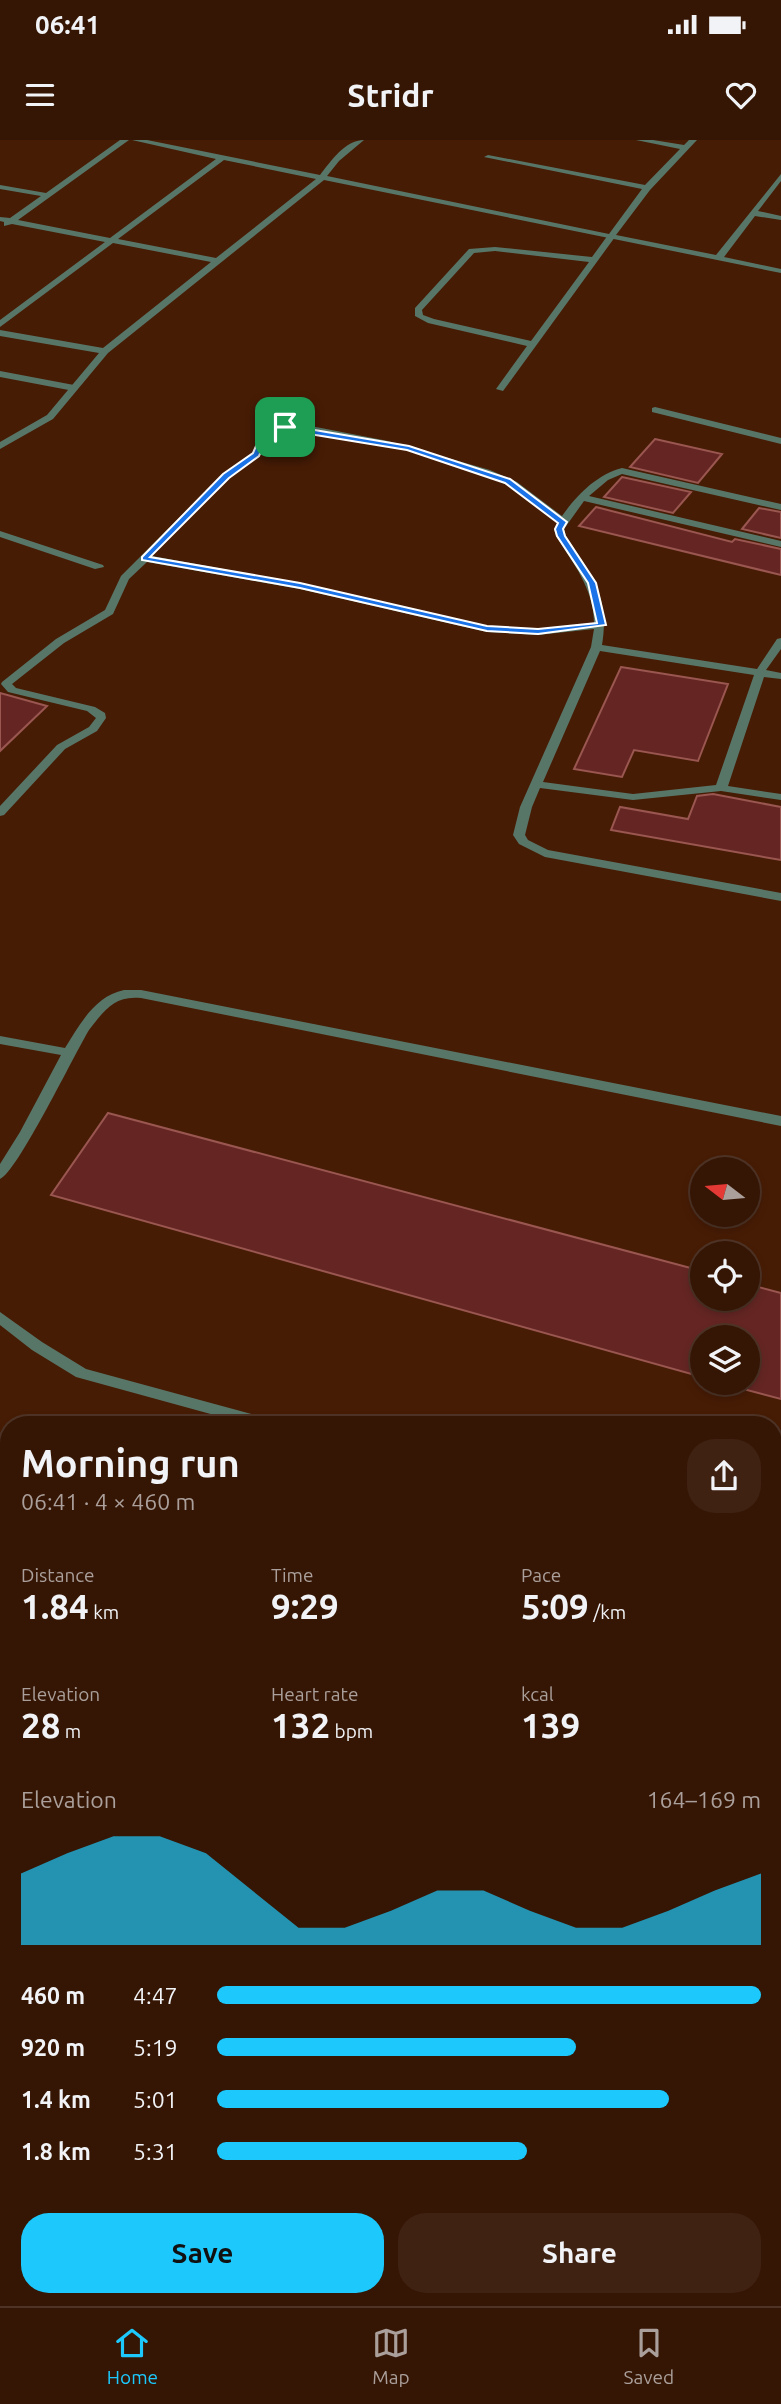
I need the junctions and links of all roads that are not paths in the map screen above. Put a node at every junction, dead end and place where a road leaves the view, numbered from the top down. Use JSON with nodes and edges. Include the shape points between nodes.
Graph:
{"nodes":[{"id":1,"x":125,"y":140,"type":"edge"},
{"id":2,"x":136,"y":140,"type":"edge"},
{"id":3,"x":360,"y":140,"type":"edge"},
{"id":4,"x":640,"y":140,"type":"edge"},
{"id":5,"x":693,"y":140,"type":"edge"},
{"id":6,"x":685,"y":148,"type":"junction"},
{"id":7,"x":488,"y":157,"type":"dead end"},
{"id":8,"x":222,"y":158,"type":"junction"},
{"id":9,"x":781,"y":177,"type":"edge"},
{"id":10,"x":322,"y":178,"type":"junction"},
{"id":11,"x":0,"y":187,"type":"edge"},
{"id":12,"x":647,"y":188,"type":"junction"},
{"id":13,"x":47,"y":195,"type":"junction"},
{"id":14,"x":754,"y":212,"type":"junction"},
{"id":15,"x":781,"y":218,"type":"edge"},
{"id":16,"x":0,"y":219,"type":"edge"},
{"id":17,"x":11,"y":221,"type":"junction"},
{"id":18,"x":0,"y":228,"type":"edge"},
{"id":19,"x":611,"y":237,"type":"junction"},
{"id":20,"x":112,"y":242,"type":"junction"},
{"id":21,"x":718,"y":259,"type":"junction"},
{"id":22,"x":594,"y":260,"type":"junction"},
{"id":23,"x":218,"y":261,"type":"junction"},
{"id":24,"x":781,"y":271,"type":"edge"},
{"id":25,"x":0,"y":324,"type":"edge"},
{"id":26,"x":0,"y":333,"type":"edge"},
{"id":27,"x":532,"y":344,"type":"junction"},
{"id":28,"x":105,"y":351,"type":"junction"},
{"id":29,"x":0,"y":374,"type":"edge"},
{"id":30,"x":74,"y":388,"type":"junction"},
{"id":31,"x":500,"y":388,"type":"dead end"},
{"id":32,"x":655,"y":411,"type":"dead end"},
{"id":33,"x":0,"y":436,"type":"edge"},
{"id":34,"x":12,"y":439,"type":"junction"},
{"id":35,"x":781,"y":441,"type":"edge"},
{"id":36,"x":0,"y":446,"type":"edge"},
{"id":37,"x":584,"y":498,"type":"junction"},
{"id":38,"x":781,"y":507,"type":"edge"},
{"id":39,"x":563,"y":522,"type":"junction"},
{"id":40,"x":0,"y":534,"type":"edge"},
{"id":41,"x":781,"y":544,"type":"edge"},
{"id":42,"x":144,"y":558,"type":"junction"},
{"id":43,"x":99,"y":567,"type":"dead end"},
{"id":44,"x":601,"y":625,"type":"junction"},
{"id":45,"x":781,"y":641,"type":"edge"},
{"id":46,"x":596,"y":647,"type":"junction"},
{"id":47,"x":760,"y":672,"type":"junction"},
{"id":48,"x":781,"y":676,"type":"edge"},
{"id":49,"x":536,"y":785,"type":"junction"},
{"id":50,"x":721,"y":788,"type":"junction"},
{"id":51,"x":781,"y":797,"type":"edge"},
{"id":52,"x":0,"y":813,"type":"edge"},
{"id":53,"x":781,"y":897,"type":"edge"},
{"id":54,"x":0,"y":1040,"type":"edge"},
{"id":55,"x":71,"y":1053,"type":"junction"},
{"id":56,"x":781,"y":1121,"type":"edge"},
{"id":57,"x":0,"y":1174,"type":"edge"},
{"id":58,"x":0,"y":1317,"type":"edge"},
{"id":59,"x":237,"y":1416,"type":"edge"}],
"edges":[{"from":1,"to":13,"type":"street"},
{"from":2,"to":8,"type":"street"},
{"from":3,"to":10,"type":"street","via":[[336,159]]},
{"from":4,"to":6,"type":"street"},
{"from":5,"to":6,"type":"street"},
{"from":6,"to":12,"type":"street"},
{"from":7,"to":12,"type":"street"},
{"from":8,"to":10,"type":"street"},
{"from":8,"to":20,"type":"street"},
{"from":9,"to":14,"type":"street"},
{"from":10,"to":19,"type":"street"},
{"from":10,"to":23,"type":"street"},
{"from":11,"to":13,"type":"street"},
{"from":12,"to":19,"type":"street"},
{"from":13,"to":17,"type":"street"},
{"from":14,"to":15,"type":"street"},
{"from":14,"to":21,"type":"street"},
{"from":16,"to":17,"type":"street"},
{"from":17,"to":18,"type":"street"},
{"from":17,"to":20,"type":"street"},
{"from":19,"to":21,"type":"street"},
{"from":19,"to":22,"type":"street"},
{"from":20,"to":23,"type":"street"},
{"from":20,"to":25,"type":"street"},
{"from":21,"to":24,"type":"street"},
{"from":22,"to":27,"type":"street"},
{"from":22,"to":27,"type":"street","via":[[495,249],[472,251],[418,310],[419,316],[431,321]]},
{"from":23,"to":28,"type":"street"},
{"from":26,"to":28,"type":"street"},
{"from":27,"to":31,"type":"street"},
{"from":28,"to":30,"type":"street"},
{"from":29,"to":30,"type":"street"},
{"from":30,"to":34,"type":"street","via":[[50,416]]},
{"from":32,"to":35,"type":"street"},
{"from":33,"to":34,"type":"street"},
{"from":34,"to":36,"type":"street"},
{"from":37,"to":38,"type":"street","via":[[609,474],[622,471]]},
{"from":37,"to":39,"type":"street"},
{"from":37,"to":41,"type":"street"},
{"from":39,"to":42,"type":"street","via":[[508,481],[490,474],[409,448],[273,428],[264,434],[256,454],[226,476]]},
{"from":39,"to":44,"type":"street","via":[[561,536],[592,583]]},
{"from":40,"to":43,"type":"street"},
{"from":42,"to":44,"type":"street","via":[[300,586],[487,629],[538,632]]},
{"from":42,"to":52,"type":"street","via":[[120,584],[109,612],[60,640],[5,684],[12,690],[90,709],[101,718],[93,729],[61,747]]},
{"from":44,"to":46,"type":"street"},
{"from":45,"to":47,"type":"street"},
{"from":46,"to":47,"type":"street"},
{"from":46,"to":49,"type":"street"},
{"from":47,"to":48,"type":"street"},
{"from":47,"to":50,"type":"street"},
{"from":49,"to":50,"type":"street","via":[[633,797]]},
{"from":49,"to":53,"type":"street","via":[[519,835],[532,848]]},
{"from":50,"to":51,"type":"street"},
{"from":54,"to":55,"type":"street"},
{"from":55,"to":56,"type":"street","via":[[102,1005],[116,995],[141,994]]},
{"from":55,"to":57,"type":"street"},
{"from":58,"to":59,"type":"street","via":[[81,1373]]}]}
